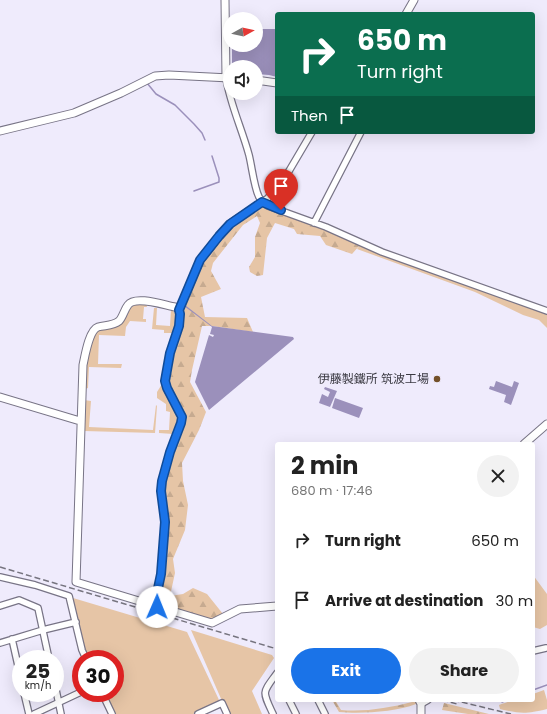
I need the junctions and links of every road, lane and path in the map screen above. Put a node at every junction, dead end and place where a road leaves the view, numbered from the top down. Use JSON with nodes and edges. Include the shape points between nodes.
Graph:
{"nodes":[{"id":1,"x":225,"y":0,"type":"edge"},
{"id":2,"x":414,"y":0,"type":"edge"},
{"id":3,"x":407,"y":12,"type":"edge"},
{"id":4,"x":227,"y":60,"type":"edge"},
{"id":5,"x":223,"y":78,"type":"edge"},
{"id":6,"x":263,"y":81,"type":"edge"},
{"id":7,"x":275,"y":83,"type":"edge"},
{"id":8,"x":231,"y":100,"type":"edge"},
{"id":9,"x":0,"y":131,"type":"edge"},
{"id":10,"x":311,"y":134,"type":"edge"},
{"id":11,"x":360,"y":134,"type":"edge"},
{"id":12,"x":262,"y":202,"type":"junction"},
{"id":13,"x":314,"y":223,"type":"junction"},
{"id":14,"x":179,"y":310,"type":"junction"},
{"id":15,"x":547,"y":311,"type":"edge"},
{"id":16,"x":0,"y":397,"type":"edge"},
{"id":17,"x":80,"y":421,"type":"junction"},
{"id":18,"x":547,"y":424,"type":"edge"},
{"id":19,"x":526,"y":442,"type":"edge"},
{"id":20,"x":0,"y":577,"type":"edge"},
{"id":21,"x":0,"y":606,"type":"edge"},
{"id":22,"x":275,"y":606,"type":"edge"},
{"id":23,"x":157,"y":607,"type":"junction"},
{"id":24,"x":76,"y":622,"type":"junction"},
{"id":25,"x":43,"y":630,"type":"junction"},
{"id":26,"x":12,"y":639,"type":"junction"},
{"id":27,"x":0,"y":643,"type":"edge"},
{"id":28,"x":546,"y":648,"type":"dead end"},
{"id":29,"x":14,"y":650,"type":"edge"},
{"id":30,"x":47,"y":650,"type":"edge"},
{"id":31,"x":82,"y":650,"type":"edge"},
{"id":32,"x":535,"y":651,"type":"edge"},
{"id":33,"x":275,"y":675,"type":"edge"},
{"id":34,"x":26,"y":702,"type":"edge"},
{"id":35,"x":59,"y":702,"type":"joint"},
{"id":36,"x":106,"y":702,"type":"edge"},
{"id":37,"x":290,"y":702,"type":"edge"},
{"id":38,"x":319,"y":702,"type":"edge"},
{"id":39,"x":420,"y":702,"type":"edge"},
{"id":40,"x":29,"y":714,"type":"edge"},
{"id":41,"x":34,"y":714,"type":"edge"},
{"id":42,"x":61,"y":714,"type":"edge"},
{"id":43,"x":112,"y":714,"type":"edge"},
{"id":44,"x":198,"y":714,"type":"edge"},
{"id":45,"x":227,"y":714,"type":"edge"},
{"id":46,"x":273,"y":714,"type":"edge"},
{"id":47,"x":296,"y":714,"type":"edge"},
{"id":48,"x":325,"y":714,"type":"edge"},
{"id":49,"x":421,"y":714,"type":"edge"}],
"edges":[{"from":1,"to":4,"type":"street"},
{"from":2,"to":3,"type":"street"},
{"from":5,"to":9,"type":"street","via":[[169,74],[154,76],[74,113]]},
{"from":6,"to":7,"type":"street"},
{"from":8,"to":12,"type":"street","via":[[242,130],[258,196]]},
{"from":10,"to":12,"type":"street","via":[[289,171]]},
{"from":11,"to":13,"type":"street"},
{"from":12,"to":13,"type":"street"},
{"from":12,"to":14,"type":"street","via":[[230,224],[200,260]]},
{"from":13,"to":15,"type":"street","via":[[382,252]]},
{"from":14,"to":17,"type":"street","via":[[138,300],[128,305],[119,321],[94,330],[83,366]]},
{"from":14,"to":23,"type":"street","via":[[179,326],[170,353],[165,381],[182,417],[162,481],[165,522]]},
{"from":16,"to":17,"type":"street"},
{"from":17,"to":23,"type":"street","via":[[76,582]]},
{"from":18,"to":19,"type":"street"},
{"from":20,"to":24,"type":"street","via":[[69,596]]},
{"from":21,"to":25,"type":"street","via":[[19,600],[38,608]]},
{"from":22,"to":23,"type":"street","via":[[240,609],[212,624]]},
{"from":24,"to":25,"type":"street"},
{"from":24,"to":31,"type":"street"},
{"from":25,"to":26,"type":"street"},
{"from":25,"to":30,"type":"street"},
{"from":26,"to":27,"type":"street"},
{"from":26,"to":29,"type":"street"},
{"from":28,"to":32,"type":"street"},
{"from":33,"to":46,"type":"street","via":[[265,693]]},
{"from":34,"to":40,"type":"street"},
{"from":35,"to":41,"type":"street"},
{"from":35,"to":42,"type":"street"},
{"from":36,"to":43,"type":"street"},
{"from":37,"to":47,"type":"street"},
{"from":38,"to":48,"type":"street"},
{"from":39,"to":49,"type":"street"},
{"from":44,"to":45,"type":"street","via":[[222,703]]}]}
